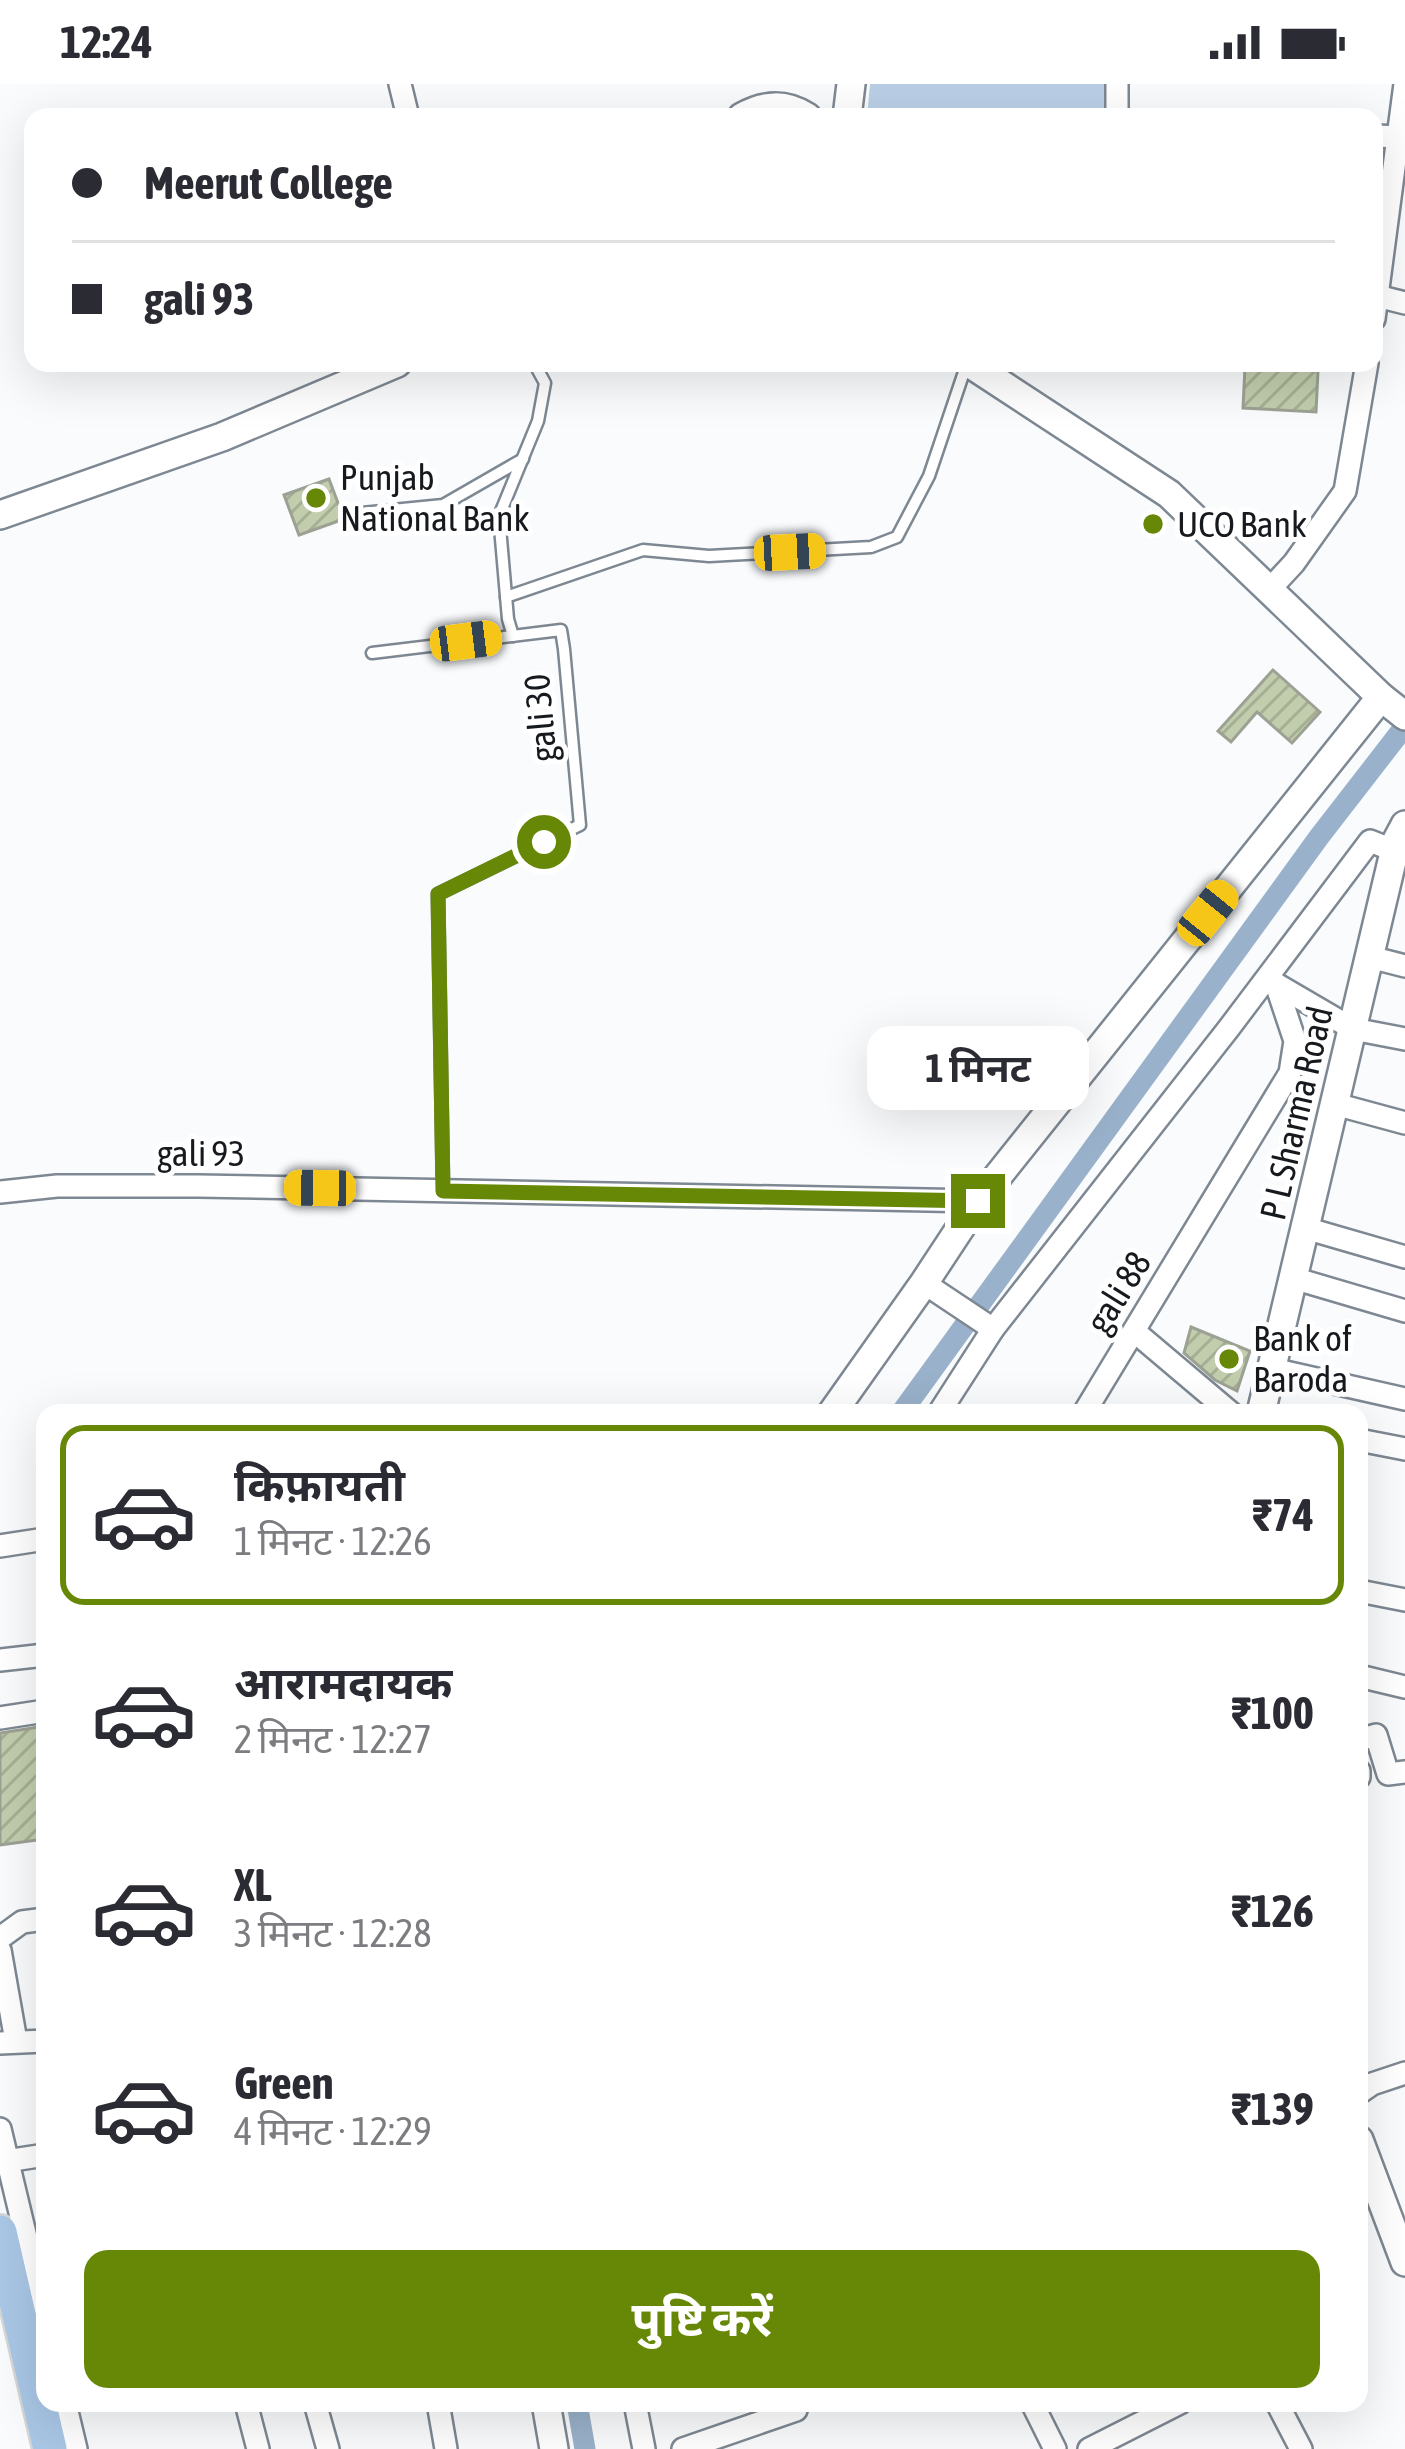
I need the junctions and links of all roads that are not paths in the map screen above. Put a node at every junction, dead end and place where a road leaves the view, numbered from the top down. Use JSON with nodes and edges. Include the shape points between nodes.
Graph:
{"nodes":[{"id":1,"x":1405,"y":84,"type":"edge"},
{"id":2,"x":1402,"y":137,"type":"edge"},
{"id":3,"x":1383,"y":262,"type":"edge"},
{"id":4,"x":376,"y":372,"type":"edge"},
{"id":5,"x":538,"y":372,"type":"edge"},
{"id":6,"x":965,"y":372,"type":"edge"},
{"id":7,"x":982,"y":372,"type":"edge"},
{"id":8,"x":1366,"y":372,"type":"edge"},
{"id":9,"x":523,"y":459,"type":"junction"},
{"id":10,"x":362,"y":513,"type":"dead end"},
{"id":11,"x":0,"y":515,"type":"edge"},
{"id":12,"x":1269,"y":590,"type":"junction"},
{"id":13,"x":506,"y":597,"type":"junction"},
{"id":14,"x":513,"y":636,"type":"junction"},
{"id":15,"x":372,"y":652,"type":"dead end"},
{"id":16,"x":1394,"y":708,"type":"edge"},
{"id":17,"x":1400,"y":838,"type":"edge"},
{"id":18,"x":1370,"y":957,"type":"junction"},
{"id":19,"x":1405,"y":967,"type":"edge"},
{"id":20,"x":1353,"y":1029,"type":"junction"},
{"id":21,"x":1405,"y":1039,"type":"edge"},
{"id":22,"x":1335,"y":1104,"type":"junction"},
{"id":23,"x":1405,"y":1123,"type":"edge"},
{"id":24,"x":443,"y":1191,"type":"junction"},
{"id":25,"x":0,"y":1192,"type":"edge"},
{"id":26,"x":978,"y":1201,"type":"junction"},
{"id":27,"x":1305,"y":1228,"type":"junction"},
{"id":28,"x":1405,"y":1257,"type":"edge"},
{"id":29,"x":1293,"y":1278,"type":"junction"},
{"id":30,"x":924,"y":1283,"type":"junction"},
{"id":31,"x":1405,"y":1311,"type":"edge"},
{"id":32,"x":993,"y":1329,"type":"junction"},
{"id":33,"x":1134,"y":1330,"type":"junction"},
{"id":34,"x":1267,"y":1389,"type":"edge"},
{"id":35,"x":1405,"y":1399,"type":"edge"},
{"id":36,"x":838,"y":1404,"type":"edge"},
{"id":37,"x":945,"y":1404,"type":"edge"},
{"id":38,"x":1089,"y":1404,"type":"edge"},
{"id":39,"x":1221,"y":1404,"type":"edge"},
{"id":40,"x":1368,"y":1442,"type":"edge"},
{"id":41,"x":1405,"y":1449,"type":"edge"},
{"id":42,"x":36,"y":1540,"type":"edge"},
{"id":43,"x":0,"y":1546,"type":"edge"},
{"id":44,"x":1368,"y":1593,"type":"edge"},
{"id":45,"x":1405,"y":1600,"type":"edge"},
{"id":46,"x":36,"y":1656,"type":"edge"},
{"id":47,"x":0,"y":1660,"type":"edge"},
{"id":48,"x":1368,"y":1678,"type":"edge"},
{"id":49,"x":1405,"y":1687,"type":"edge"},
{"id":50,"x":36,"y":1712,"type":"edge"},
{"id":51,"x":0,"y":1718,"type":"edge"},
{"id":52,"x":1368,"y":1737,"type":"edge"},
{"id":53,"x":1405,"y":1772,"type":"edge"},
{"id":54,"x":36,"y":1920,"type":"edge"},
{"id":55,"x":0,"y":1938,"type":"edge"},
{"id":56,"x":0,"y":1950,"type":"edge"},
{"id":57,"x":8,"y":2042,"type":"edge"},
{"id":58,"x":1405,"y":2073,"type":"edge"},
{"id":59,"x":1368,"y":2087,"type":"edge"},
{"id":60,"x":0,"y":2129,"type":"edge"},
{"id":61,"x":36,"y":2156,"type":"edge"},
{"id":62,"x":1368,"y":2157,"type":"edge"},
{"id":63,"x":4,"y":2161,"type":"edge"},
{"id":64,"x":1395,"y":2208,"type":"edge"},
{"id":65,"x":0,"y":2232,"type":"edge"},
{"id":66,"x":1405,"y":2262,"type":"edge"},
{"id":67,"x":36,"y":2283,"type":"edge"},
{"id":68,"x":0,"y":2314,"type":"edge"},
{"id":69,"x":36,"y":2388,"type":"edge"},
{"id":70,"x":41,"y":2412,"type":"edge"},
{"id":71,"x":67,"y":2412,"type":"edge"},
{"id":72,"x":248,"y":2412,"type":"edge"},
{"id":73,"x":318,"y":2412,"type":"edge"},
{"id":74,"x":440,"y":2412,"type":"edge"},
{"id":75,"x":548,"y":2412,"type":"edge"},
{"id":76,"x":637,"y":2412,"type":"edge"},
{"id":77,"x":790,"y":2412,"type":"edge"},
{"id":78,"x":1035,"y":2412,"type":"edge"},
{"id":79,"x":1162,"y":2412,"type":"edge"},
{"id":80,"x":1282,"y":2412,"type":"edge"},
{"id":81,"x":1049,"y":2447,"type":"edge"},
{"id":82,"x":32,"y":2449,"type":"edge"},
{"id":83,"x":50,"y":2449,"type":"edge"},
{"id":84,"x":76,"y":2449,"type":"edge"},
{"id":85,"x":258,"y":2449,"type":"edge"},
{"id":86,"x":328,"y":2449,"type":"edge"},
{"id":87,"x":446,"y":2449,"type":"edge"},
{"id":88,"x":554,"y":2449,"type":"edge"},
{"id":89,"x":644,"y":2449,"type":"edge"},
{"id":90,"x":683,"y":2449,"type":"edge"},
{"id":91,"x":1089,"y":2449,"type":"edge"},
{"id":92,"x":1301,"y":2449,"type":"edge"}],
"edges":[{"from":1,"to":2,"type":"street"},
{"from":2,"to":3,"type":"street"},
{"from":4,"to":11,"type":"street","via":[[222,437]]},
{"from":5,"to":9,"type":"lane","via":[[545,383]]},
{"from":6,"to":13,"type":"lane","via":[[929,476],[897,537],[872,547],[710,556],[643,550]]},
{"from":7,"to":12,"type":"street","via":[[1169,494]]},
{"from":8,"to":12,"type":"street","via":[[1346,490]]},
{"from":9,"to":10,"type":"lane","via":[[443,505]]},
{"from":9,"to":13,"type":"lane","via":[[499,516]]},
{"from":12,"to":16,"type":"street"},
{"from":13,"to":14,"type":"lane"},
{"from":14,"to":15,"type":"lane","name":"gali 30"},
{"from":14,"to":24,"type":"lane","name":"gali 30","via":[[561,630],[580,825],[438,894]]},
{"from":16,"to":26,"type":"street"},
{"from":17,"to":18,"type":"street","name":"P L Sharma Road"},
{"from":17,"to":32,"type":"street","via":[[1370,841]]},
{"from":18,"to":19,"type":"street"},
{"from":18,"to":20,"type":"street","name":"P L Sharma Road"},
{"from":20,"to":21,"type":"street"},
{"from":20,"to":22,"type":"street","name":"P L Sharma Road"},
{"from":20,"to":33,"type":"street","name":"gali 88","via":[[1276,984],[1295,1041],[1290,1073]]},
{"from":22,"to":23,"type":"street"},
{"from":22,"to":27,"type":"street","name":"P L Sharma Road"},
{"from":24,"to":25,"type":"street","name":"gali 93"},
{"from":24,"to":26,"type":"street","name":"gali 93"},
{"from":26,"to":30,"type":"street"},
{"from":27,"to":28,"type":"street"},
{"from":27,"to":29,"type":"street","name":"P L Sharma Road"},
{"from":29,"to":31,"type":"street"},
{"from":29,"to":34,"type":"street","name":"P L Sharma Road"},
{"from":30,"to":32,"type":"street"},
{"from":30,"to":36,"type":"street"},
{"from":32,"to":37,"type":"street"},
{"from":33,"to":38,"type":"street","name":"gali 88"},
{"from":33,"to":39,"type":"street"},
{"from":34,"to":35,"type":"street"},
{"from":40,"to":41,"type":"street"},
{"from":42,"to":43,"type":"street"},
{"from":44,"to":45,"type":"street"},
{"from":46,"to":47,"type":"street"},
{"from":48,"to":49,"type":"street"},
{"from":50,"to":51,"type":"street"},
{"from":52,"to":53,"type":"street","via":[[1376,1735],[1388,1774]]},
{"from":54,"to":55,"type":"street"},
{"from":56,"to":57,"type":"street"},
{"from":58,"to":59,"type":"street"},
{"from":60,"to":63,"type":"street"},
{"from":61,"to":63,"type":"street"},
{"from":62,"to":64,"type":"street"},
{"from":63,"to":67,"type":"street"},
{"from":64,"to":66,"type":"street"},
{"from":65,"to":69,"type":"main road"},
{"from":68,"to":82,"type":"main road"},
{"from":70,"to":83,"type":"main road"},
{"from":71,"to":84,"type":"street"},
{"from":72,"to":85,"type":"street"},
{"from":73,"to":86,"type":"street"},
{"from":74,"to":87,"type":"street"},
{"from":75,"to":88,"type":"street"},
{"from":76,"to":89,"type":"street"},
{"from":77,"to":90,"type":"street"},
{"from":78,"to":81,"type":"street"},
{"from":79,"to":91,"type":"street"},
{"from":80,"to":92,"type":"street"}]}
